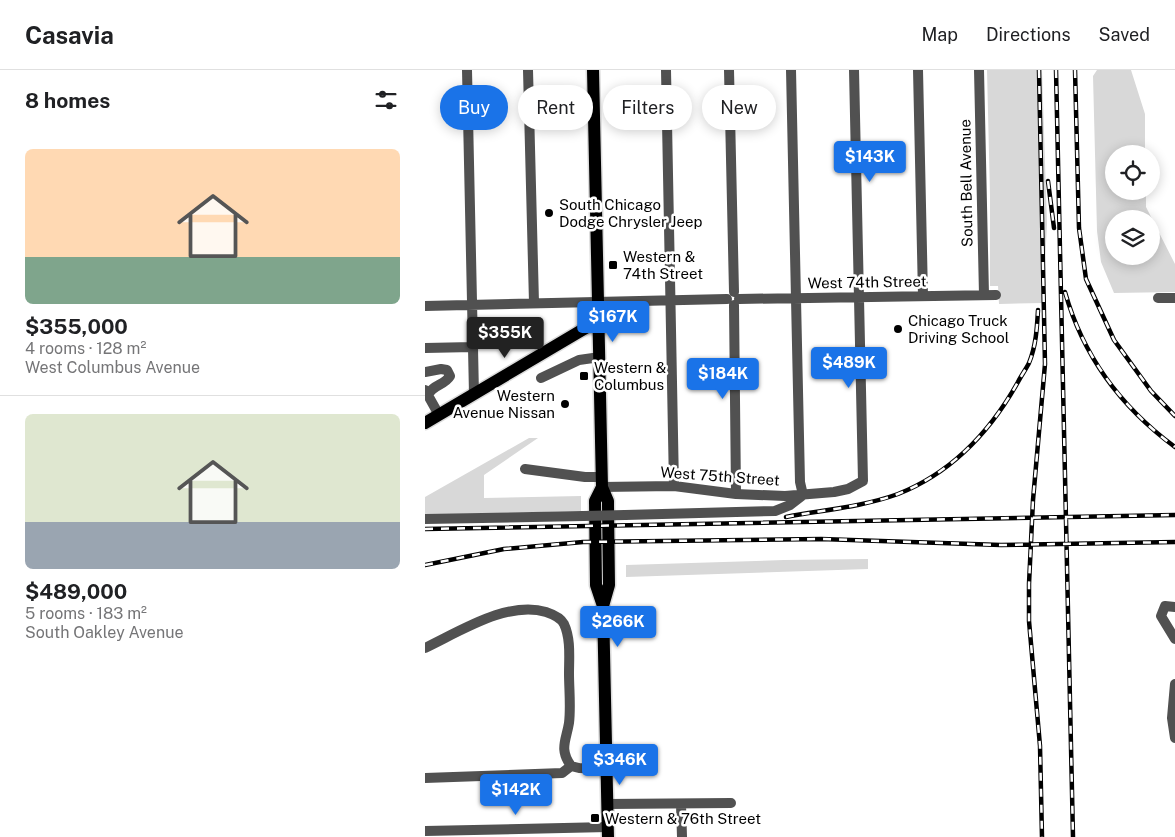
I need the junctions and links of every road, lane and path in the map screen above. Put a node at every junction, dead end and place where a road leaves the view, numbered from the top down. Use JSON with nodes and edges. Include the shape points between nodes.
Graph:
{"nodes":[{"id":1,"x":467,"y":70,"type":"edge"},
{"id":2,"x":529,"y":70,"type":"edge"},
{"id":3,"x":593,"y":70,"type":"edge"},
{"id":4,"x":666,"y":70,"type":"edge"},
{"id":5,"x":729,"y":70,"type":"edge"},
{"id":6,"x":791,"y":70,"type":"edge"},
{"id":7,"x":855,"y":70,"type":"edge"},
{"id":8,"x":918,"y":70,"type":"edge"},
{"id":9,"x":979,"y":70,"type":"edge"},
{"id":10,"x":984,"y":295,"type":"junction"},
{"id":11,"x":996,"y":295,"type":"dead end"},
{"id":12,"x":923,"y":296,"type":"junction"},
{"id":13,"x":859,"y":297,"type":"junction"},
{"id":14,"x":795,"y":298,"type":"junction"},
{"id":15,"x":1158,"y":298,"type":"dead end"},
{"id":16,"x":1175,"y":298,"type":"edge"},
{"id":17,"x":733,"y":299,"type":"junction"},
{"id":18,"x":671,"y":300,"type":"junction"},
{"id":19,"x":598,"y":302,"type":"junction"},
{"id":20,"x":534,"y":303,"type":"junction"},
{"id":21,"x":471,"y":305,"type":"junction"},
{"id":22,"x":425,"y":306,"type":"edge"},
{"id":23,"x":599,"y":320,"type":"junction"},
{"id":24,"x":473,"y":347,"type":"junction"},
{"id":25,"x":425,"y":348,"type":"edge"},
{"id":26,"x":600,"y":356,"type":"junction"},
{"id":27,"x":425,"y":372,"type":"edge"},
{"id":28,"x":541,"y":378,"type":"dead end"},
{"id":29,"x":426,"y":392,"type":"edge"},
{"id":30,"x":474,"y":394,"type":"junction"},
{"id":31,"x":439,"y":414,"type":"junction"},
{"id":32,"x":425,"y":423,"type":"edge"},
{"id":33,"x":525,"y":469,"type":"dead end"},
{"id":34,"x":601,"y":482,"type":"junction"},
{"id":35,"x":674,"y":486,"type":"junction"},
{"id":36,"x":736,"y":494,"type":"junction"},
{"id":37,"x":803,"y":495,"type":"junction"},
{"id":38,"x":425,"y":520,"type":"edge"},
{"id":39,"x":1170,"y":606,"type":"edge"},
{"id":40,"x":1175,"y":639,"type":"edge"},
{"id":41,"x":425,"y":648,"type":"edge"},
{"id":42,"x":1175,"y":684,"type":"edge"},
{"id":43,"x":1175,"y":738,"type":"edge"},
{"id":44,"x":571,"y":766,"type":"junction"},
{"id":45,"x":606,"y":769,"type":"junction"},
{"id":46,"x":425,"y":778,"type":"edge"},
{"id":47,"x":731,"y":803,"type":"dead end"},
{"id":48,"x":607,"y":804,"type":"junction"},
{"id":49,"x":681,"y":804,"type":"junction"},
{"id":50,"x":425,"y":831,"type":"edge"},
{"id":51,"x":608,"y":832,"type":"edge"},
{"id":52,"x":483,"y":833,"type":"edge"},
{"id":53,"x":543,"y":833,"type":"edge"},
{"id":54,"x":682,"y":837,"type":"edge"}],
"edges":[{"from":1,"to":21,"type":"street"},
{"from":2,"to":20,"type":"street"},
{"from":3,"to":19,"type":"main road"},
{"from":4,"to":18,"type":"street"},
{"from":5,"to":17,"type":"street"},
{"from":6,"to":14,"type":"street"},
{"from":7,"to":13,"type":"street"},
{"from":8,"to":12,"type":"street"},
{"from":9,"to":10,"type":"street","name":"South Bell Avenue"},
{"from":10,"to":11,"type":"street","name":"West 74th Street"},
{"from":10,"to":12,"type":"street","name":"West 74th Street"},
{"from":12,"to":13,"type":"street","name":"West 74th Street"},
{"from":13,"to":14,"type":"street","name":"West 74th Street"},
{"from":13,"to":37,"type":"street","name":"West 75th Street","via":[[863,481],[848,489]]},
{"from":14,"to":17,"type":"street","name":"West 74th Street"},
{"from":14,"to":37,"type":"street"},
{"from":15,"to":16,"type":"street"},
{"from":17,"to":18,"type":"street","name":"West 74th Street"},
{"from":17,"to":36,"type":"street"},
{"from":18,"to":19,"type":"street","name":"West 74th Street"},
{"from":18,"to":35,"type":"street"},
{"from":19,"to":20,"type":"street","name":"West 74th Street"},
{"from":19,"to":23,"type":"main road"},
{"from":20,"to":21,"type":"street","name":"West 74th Street"},
{"from":21,"to":22,"type":"street","name":"West 74th Street"},
{"from":21,"to":24,"type":"street"},
{"from":23,"to":26,"type":"main road"},
{"from":23,"to":30,"type":"main road"},
{"from":24,"to":25,"type":"street"},
{"from":24,"to":30,"type":"street"},
{"from":26,"to":28,"type":"street","via":[[579,360]]},
{"from":26,"to":34,"type":"main road"},
{"from":27,"to":29,"type":"street","via":[[441,369],[447,370],[450,376]]},
{"from":29,"to":31,"type":"street"},
{"from":30,"to":31,"type":"main road"},
{"from":31,"to":32,"type":"main road"},
{"from":33,"to":34,"type":"street","name":"West 75th Street"},
{"from":34,"to":35,"type":"street","name":"West 75th Street"},
{"from":34,"to":45,"type":"main road","via":[[595,501],[596,585],[603,606]]},
{"from":35,"to":36,"type":"street","name":"West 75th Street"},
{"from":36,"to":37,"type":"street","name":"West 75th Street"},
{"from":37,"to":38,"type":"street","bridge":true,"via":[[775,511]]},
{"from":39,"to":40,"type":"street","via":[[1161,616]]},
{"from":41,"to":44,"type":"street","via":[[502,612],[517,609],[553,614],[564,623],[569,643],[569,722],[563,750]]},
{"from":42,"to":43,"type":"street","via":[[1172,718]]},
{"from":44,"to":45,"type":"street"},
{"from":44,"to":46,"type":"street","via":[[562,773]]},
{"from":45,"to":48,"type":"main road"},
{"from":47,"to":49,"type":"street"},
{"from":48,"to":49,"type":"street"},
{"from":48,"to":51,"type":"main road"},
{"from":49,"to":54,"type":"street"},
{"from":50,"to":52,"type":"street"},
{"from":51,"to":53,"type":"street"},
{"from":52,"to":53,"type":"street"}]}
